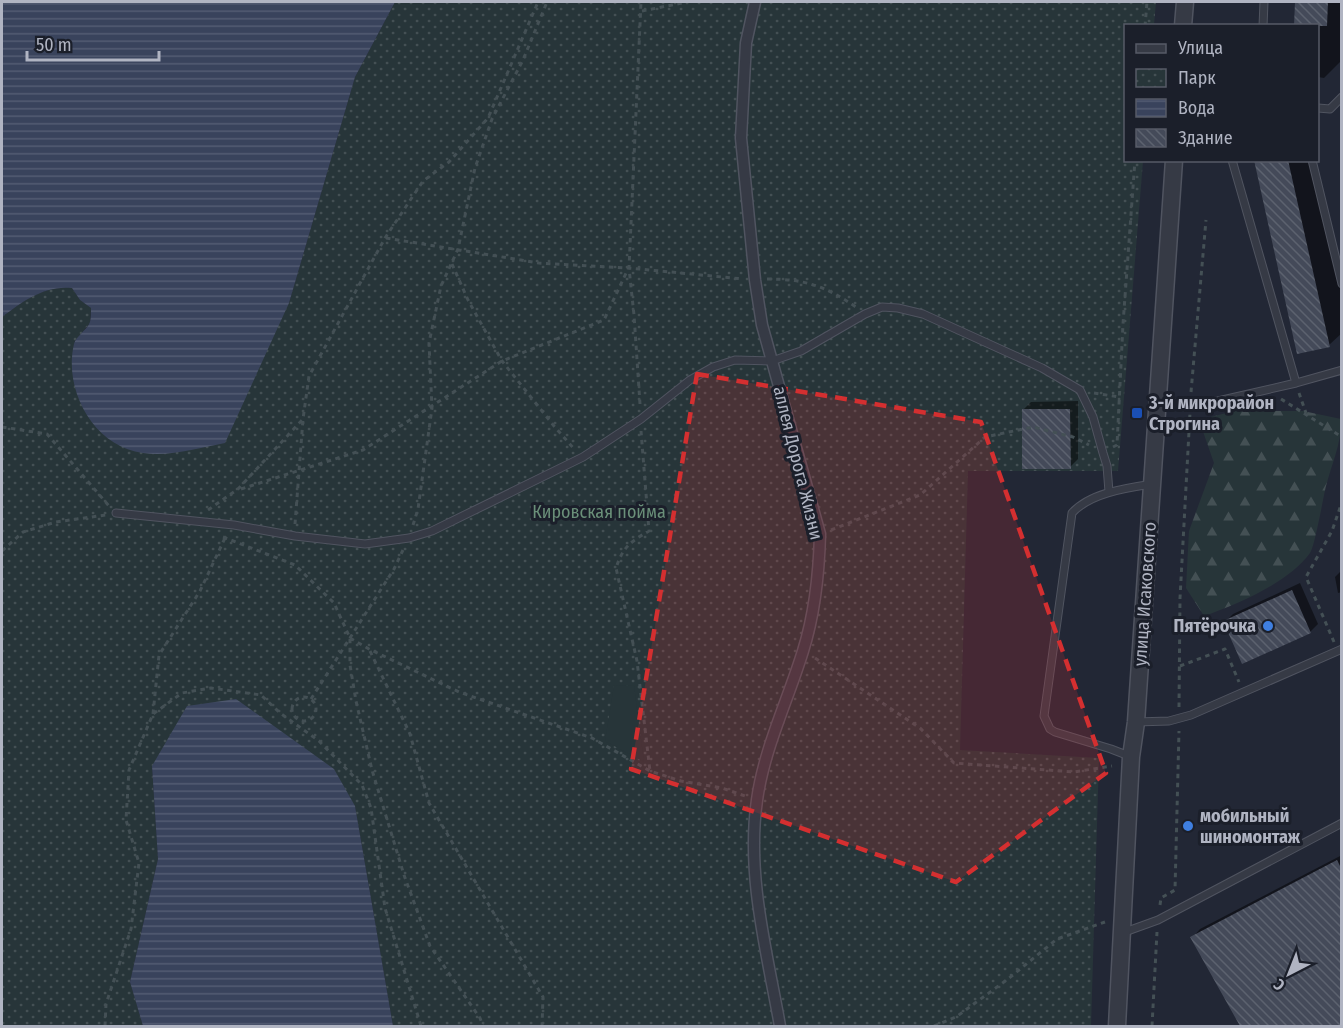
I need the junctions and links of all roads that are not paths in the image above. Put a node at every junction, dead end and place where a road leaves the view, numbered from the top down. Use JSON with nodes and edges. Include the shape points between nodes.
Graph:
{"nodes":[{"id":1,"x":755,"y":2,"type":"edge"},
{"id":2,"x":1185,"y":2,"type":"edge"},
{"id":3,"x":1264,"y":2,"type":"edge"},
{"id":4,"x":1183,"y":24,"type":"edge"},
{"id":5,"x":1263,"y":24,"type":"edge"},
{"id":6,"x":1341,"y":97,"type":"edge"},
{"id":7,"x":1319,"y":108,"type":"edge"},
{"id":8,"x":1174,"y":162,"type":"edge"},
{"id":9,"x":1233,"y":162,"type":"edge"},
{"id":10,"x":1312,"y":162,"type":"edge"},
{"id":11,"x":1341,"y":284,"type":"edge"},
{"id":12,"x":772,"y":361,"type":"junction"},
{"id":13,"x":1341,"y":370,"type":"edge"},
{"id":14,"x":1296,"y":383,"type":"junction"},
{"id":15,"x":1159,"y":403,"type":"junction"},
{"id":16,"x":1152,"y":484,"type":"junction"},
{"id":17,"x":1109,"y":492,"type":"junction"},
{"id":18,"x":116,"y":513,"type":"road end"},
{"id":19,"x":1339,"y":649,"type":"edge"},
{"id":20,"x":1137,"y":722,"type":"junction"},
{"id":21,"x":1131,"y":757,"type":"junction"},
{"id":22,"x":1341,"y":823,"type":"edge"},
{"id":23,"x":1122,"y":933,"type":"junction"},
{"id":24,"x":780,"y":1026,"type":"edge"},
{"id":25,"x":1117,"y":1026,"type":"edge"}],
"edges":[{"from":1,"to":12,"type":"street","name":"аллея Дорога Жизни","via":[[746,43],[741,138],[755,280]]},
{"from":2,"to":4,"type":"street"},
{"from":3,"to":5,"type":"lane"},
{"from":6,"to":7,"type":"lane","via":[[1330,109]]},
{"from":8,"to":15,"type":"street","name":"улица Исаковского"},
{"from":9,"to":14,"type":"lane"},
{"from":10,"to":11,"type":"lane"},
{"from":12,"to":17,"type":"lane","via":[[801,351],[882,308],[923,314],[1042,368],[1080,390],[1093,417],[1107,466]]},
{"from":12,"to":18,"type":"lane","via":[[735,360],[713,367],[690,380],[641,423],[583,457],[432,531],[409,538],[365,544]]},
{"from":12,"to":24,"type":"street","name":"аллея Дорога Жизни","via":[[820,534],[815,607],[763,768],[753,845],[757,896]]},
{"from":13,"to":14,"type":"lane"},
{"from":14,"to":15,"type":"lane","via":[[1218,401]]},
{"from":15,"to":16,"type":"street","name":"улица Исаковского"},
{"from":16,"to":17,"type":"lane"},
{"from":16,"to":20,"type":"street","name":"улица Исаковского"},
{"from":17,"to":21,"type":"lane","via":[[1071,513],[1044,716],[1054,732]]},
{"from":19,"to":20,"type":"lane","via":[[1191,715],[1169,721]]},
{"from":20,"to":21,"type":"street","name":"улица Исаковского"},
{"from":21,"to":23,"type":"street","name":"улица Исаковского"},
{"from":22,"to":23,"type":"lane","via":[[1158,920]]},
{"from":23,"to":25,"type":"street","name":"улица Исаковского"}]}
